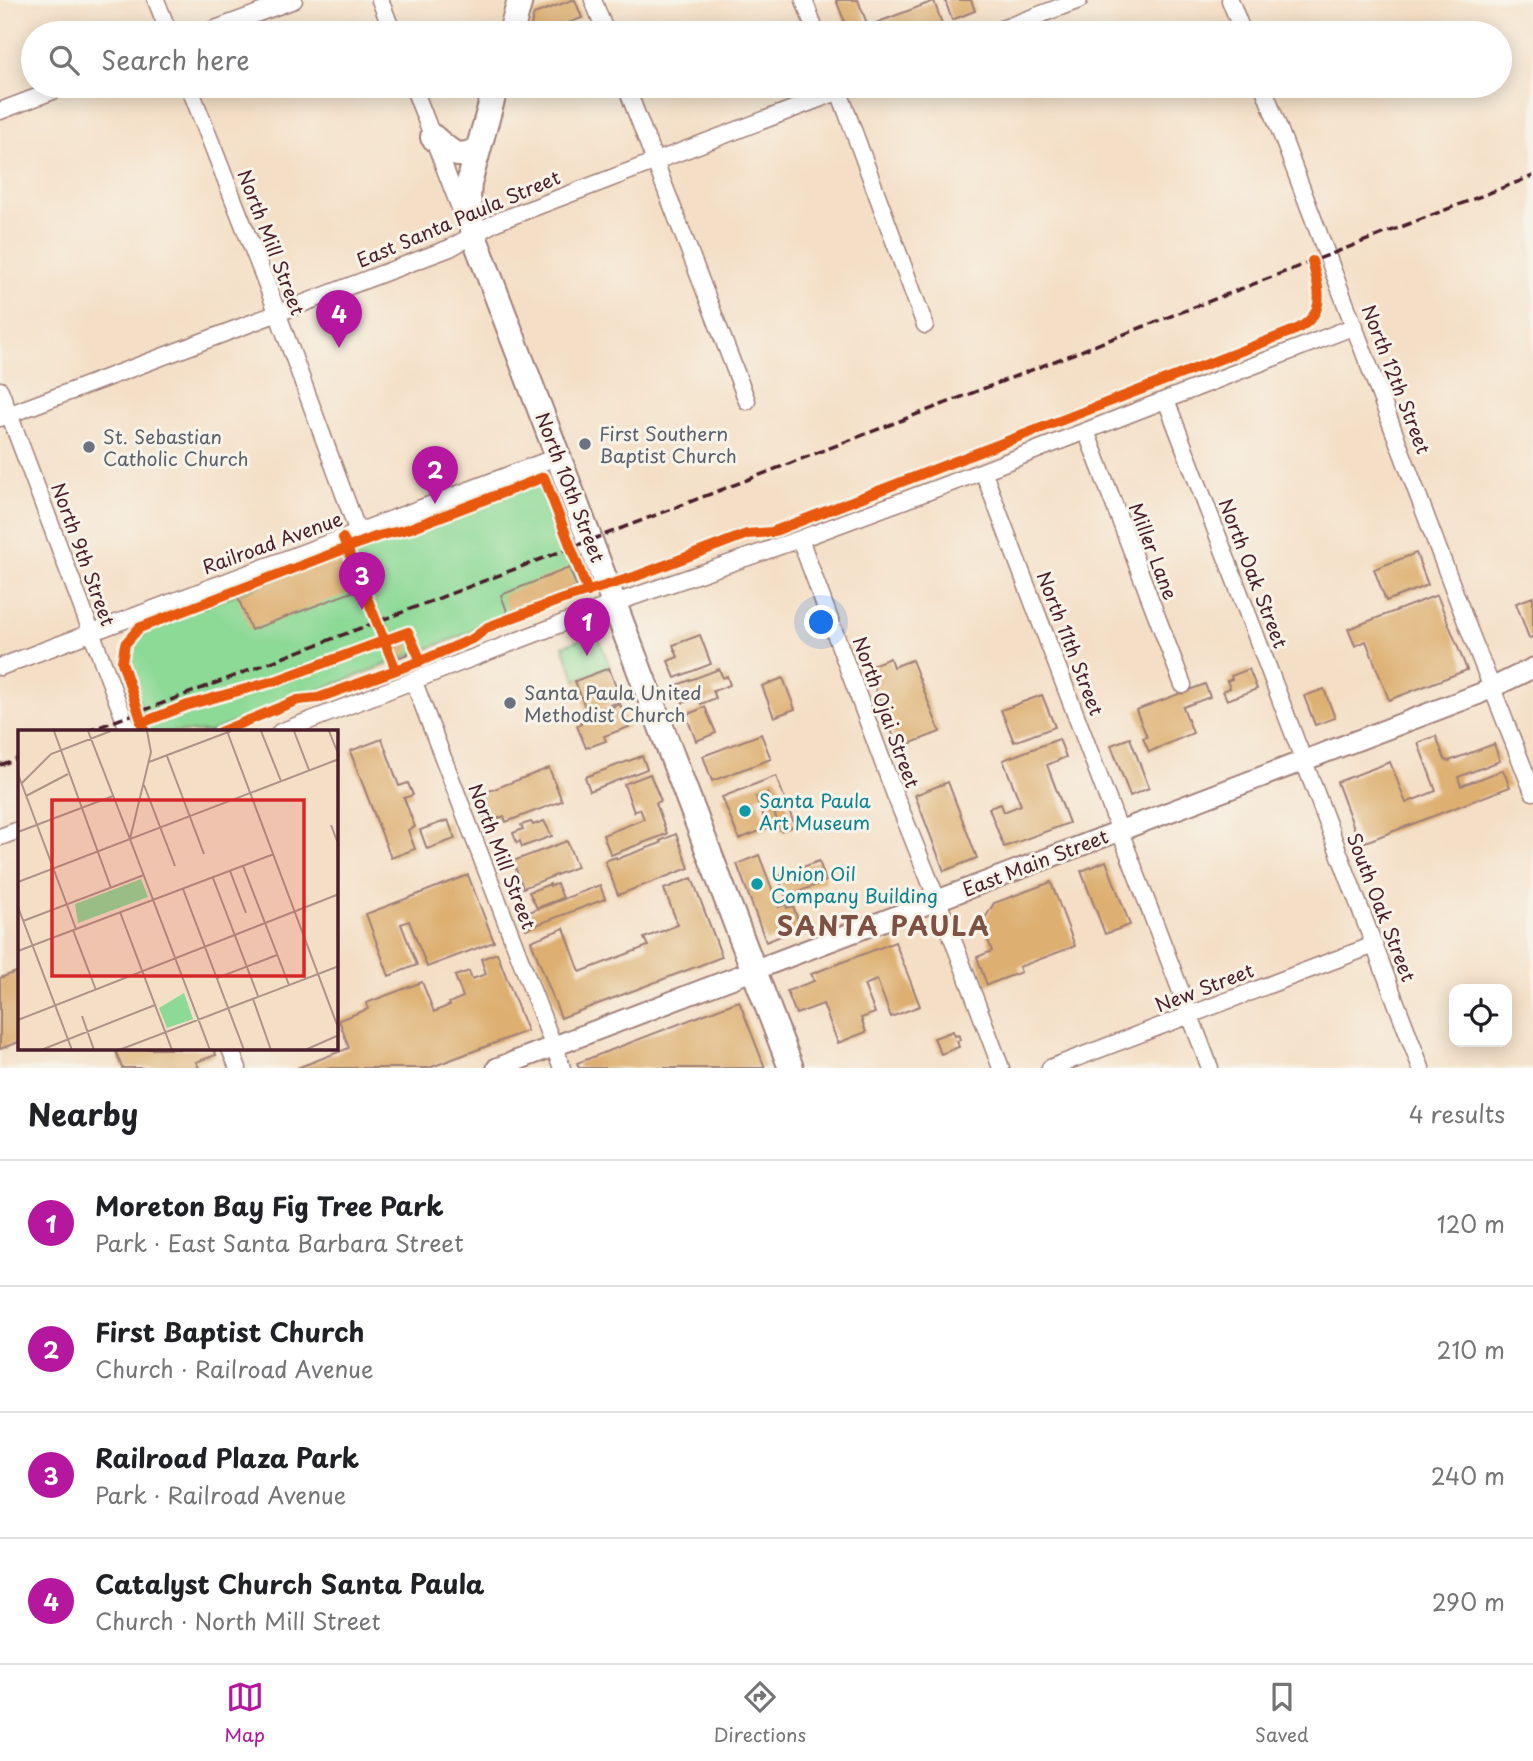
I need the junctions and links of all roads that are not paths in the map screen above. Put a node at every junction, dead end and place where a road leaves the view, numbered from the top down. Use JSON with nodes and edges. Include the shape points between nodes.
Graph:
{"nodes":[{"id":1,"x":156,"y":0,"type":"edge"},
{"id":2,"x":294,"y":0,"type":"edge"},
{"id":3,"x":380,"y":0,"type":"edge"},
{"id":4,"x":520,"y":0,"type":"edge"},
{"id":5,"x":593,"y":0,"type":"edge"},
{"id":6,"x":804,"y":0,"type":"edge"},
{"id":7,"x":1079,"y":0,"type":"edge"},
{"id":8,"x":1230,"y":0,"type":"edge"},
{"id":9,"x":164,"y":21,"type":"edge"},
{"id":10,"x":237,"y":21,"type":"edge"},
{"id":11,"x":388,"y":21,"type":"edge"},
{"id":12,"x":514,"y":21,"type":"edge"},
{"id":13,"x":601,"y":21,"type":"edge"},
{"id":14,"x":812,"y":21,"type":"edge"},
{"id":15,"x":1024,"y":21,"type":"edge"},
{"id":16,"x":1238,"y":21,"type":"edge"},
{"id":17,"x":34,"y":98,"type":"edge"},
{"id":18,"x":194,"y":98,"type":"edge"},
{"id":19,"x":418,"y":98,"type":"edge"},
{"id":20,"x":493,"y":98,"type":"edge"},
{"id":21,"x":631,"y":98,"type":"edge"},
{"id":22,"x":817,"y":98,"type":"edge"},
{"id":23,"x":846,"y":98,"type":"edge"},
{"id":24,"x":1268,"y":98,"type":"edge"},
{"id":25,"x":0,"y":111,"type":"edge"},
{"id":26,"x":433,"y":137,"type":"junction"},
{"id":27,"x":478,"y":150,"type":"junction"},
{"id":28,"x":655,"y":161,"type":"junction"},
{"id":29,"x":474,"y":236,"type":"junction"},
{"id":30,"x":277,"y":313,"type":"junction"},
{"id":31,"x":925,"y":324,"type":"dead end"},
{"id":32,"x":1355,"y":326,"type":"junction"},
{"id":33,"x":0,"y":390,"type":"edge"},
{"id":34,"x":1166,"y":400,"type":"junction"},
{"id":35,"x":747,"y":401,"type":"dead end"},
{"id":36,"x":5,"y":417,"type":"edge"},
{"id":37,"x":1086,"y":430,"type":"junction"},
{"id":38,"x":559,"y":457,"type":"junction"},
{"id":39,"x":983,"y":471,"type":"junction"},
{"id":40,"x":358,"y":532,"type":"junction"},
{"id":41,"x":800,"y":539,"type":"junction"},
{"id":42,"x":615,"y":603,"type":"junction"},
{"id":43,"x":90,"y":632,"type":"junction"},
{"id":44,"x":0,"y":667,"type":"edge"},
{"id":45,"x":1533,"y":668,"type":"edge"},
{"id":46,"x":414,"y":681,"type":"junction"},
{"id":47,"x":1183,"y":685,"type":"dead end"},
{"id":48,"x":1493,"y":687,"type":"junction"},
{"id":49,"x":128,"y":730,"type":"edge"},
{"id":50,"x":285,"y":730,"type":"edge"},
{"id":51,"x":1304,"y":761,"type":"junction"},
{"id":52,"x":1533,"y":792,"type":"edge"},
{"id":53,"x":18,"y":830,"type":"edge"},
{"id":54,"x":1120,"y":830,"type":"junction"},
{"id":55,"x":0,"y":838,"type":"edge"},
{"id":56,"x":937,"y":900,"type":"junction"},
{"id":57,"x":1374,"y":945,"type":"junction"},
{"id":58,"x":754,"y":969,"type":"junction"},
{"id":59,"x":1189,"y":1015,"type":"junction"},
{"id":60,"x":554,"y":1046,"type":"junction"},
{"id":61,"x":230,"y":1050,"type":"edge"},
{"id":62,"x":238,"y":1068,"type":"edge"},
{"id":63,"x":497,"y":1068,"type":"edge"},
{"id":64,"x":562,"y":1068,"type":"edge"},
{"id":65,"x":791,"y":1068,"type":"edge"},
{"id":66,"x":1001,"y":1068,"type":"edge"},
{"id":67,"x":1050,"y":1068,"type":"edge"},
{"id":68,"x":1210,"y":1068,"type":"edge"},
{"id":69,"x":1421,"y":1068,"type":"edge"}],
"edges":[{"from":1,"to":9,"type":"street"},
{"from":2,"to":10,"type":"street"},
{"from":3,"to":11,"type":"street"},
{"from":4,"to":12,"type":"main road"},
{"from":5,"to":13,"type":"street"},
{"from":6,"to":14,"type":"street"},
{"from":7,"to":15,"type":"street"},
{"from":8,"to":16,"type":"street"},
{"from":17,"to":25,"type":"street"},
{"from":18,"to":30,"type":"street","name":"North Mill Street"},
{"from":19,"to":26,"type":"street","name":"North 10th Street"},
{"from":20,"to":27,"type":"main road"},
{"from":21,"to":28,"type":"street"},
{"from":22,"to":28,"type":"street","name":"East Santa Paula Street"},
{"from":23,"to":31,"type":"street"},
{"from":24,"to":32,"type":"street","name":"North 12th Street"},
{"from":26,"to":27,"type":"main road","via":[[456,155]]},
{"from":26,"to":29,"type":"street","name":"North 10th Street"},
{"from":27,"to":29,"type":"main road","via":[[467,197]]},
{"from":28,"to":29,"type":"street","name":"East Santa Paula Street","via":[[496,222]]},
{"from":28,"to":35,"type":"street"},
{"from":29,"to":30,"type":"street","name":"East Santa Paula Street"},
{"from":29,"to":38,"type":"main road","name":"North 10th Street"},
{"from":30,"to":36,"type":"street","name":"East Santa Paula Street"},
{"from":30,"to":40,"type":"street","name":"North Mill Street"},
{"from":32,"to":34,"type":"street"},
{"from":32,"to":48,"type":"street","name":"North 12th Street"},
{"from":33,"to":36,"type":"street","name":"North 9th Street"},
{"from":34,"to":37,"type":"street"},
{"from":34,"to":51,"type":"street","name":"North Oak Street"},
{"from":36,"to":43,"type":"street","name":"North 9th Street"},
{"from":37,"to":39,"type":"street"},
{"from":37,"to":47,"type":"street","name":"Miller Lane"},
{"from":38,"to":40,"type":"street","name":"Railroad Avenue"},
{"from":38,"to":42,"type":"main road","name":"North 10th Street"},
{"from":39,"to":41,"type":"street"},
{"from":39,"to":54,"type":"street","name":"North 11th Street"},
{"from":40,"to":43,"type":"street","name":"Railroad Avenue"},
{"from":41,"to":42,"type":"street"},
{"from":41,"to":56,"type":"street","name":"North Ojai Street"},
{"from":42,"to":46,"type":"street"},
{"from":42,"to":58,"type":"main road","name":"North 10th Street"},
{"from":43,"to":44,"type":"street","name":"Railroad Avenue"},
{"from":43,"to":49,"type":"street","name":"North 9th Street"},
{"from":45,"to":48,"type":"street","name":"East Main Street"},
{"from":46,"to":50,"type":"street"},
{"from":46,"to":60,"type":"street","name":"North Mill Street"},
{"from":48,"to":51,"type":"street","name":"East Main Street"},
{"from":48,"to":52,"type":"street","name":"North 12th Street"},
{"from":51,"to":54,"type":"street","name":"East Main Street"},
{"from":51,"to":57,"type":"street","name":"South Oak Street"},
{"from":53,"to":55,"type":"street"},
{"from":54,"to":56,"type":"street","name":"East Main Street"},
{"from":54,"to":59,"type":"street","name":"North 11th Street"},
{"from":56,"to":58,"type":"street","name":"East Main Street"},
{"from":56,"to":66,"type":"street","name":"North Ojai Street"},
{"from":57,"to":59,"type":"street","name":"New Street"},
{"from":57,"to":69,"type":"street","name":"South Oak Street"},
{"from":58,"to":60,"type":"street","name":"East Main Street"},
{"from":58,"to":65,"type":"main road","name":"North 10th Street"},
{"from":59,"to":67,"type":"street","name":"New Street"},
{"from":59,"to":68,"type":"street","name":"North 11th Street"},
{"from":60,"to":63,"type":"street","name":"East Main Street"},
{"from":60,"to":64,"type":"street","name":"North Mill Street"},
{"from":61,"to":62,"type":"street"}]}
